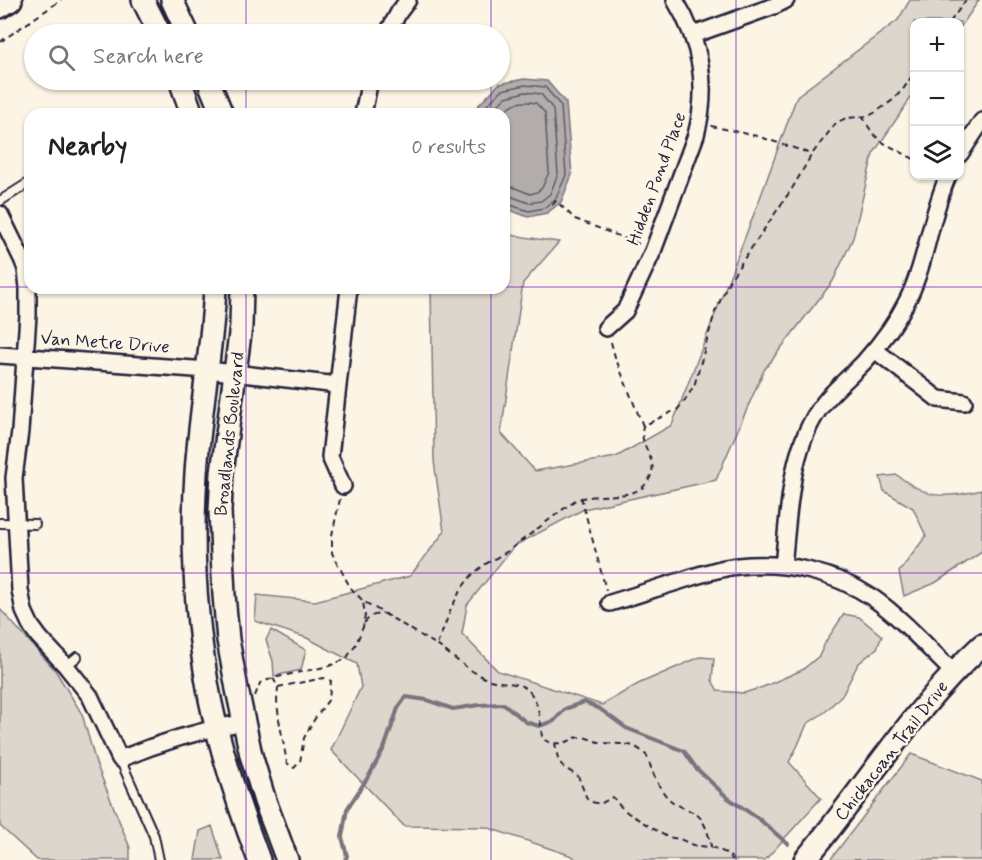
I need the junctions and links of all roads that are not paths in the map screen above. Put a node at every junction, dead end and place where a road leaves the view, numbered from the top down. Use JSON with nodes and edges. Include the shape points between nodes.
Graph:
{"nodes":[{"id":1,"x":11,"y":0,"type":"edge"},
{"id":2,"x":143,"y":0,"type":"edge"},
{"id":3,"x":172,"y":0,"type":"edge"},
{"id":4,"x":408,"y":0,"type":"edge"},
{"id":5,"x":675,"y":0,"type":"edge"},
{"id":6,"x":786,"y":0,"type":"edge"},
{"id":7,"x":0,"y":7,"type":"edge"},
{"id":8,"x":155,"y":24,"type":"edge"},
{"id":9,"x":183,"y":24,"type":"edge"},
{"id":10,"x":392,"y":24,"type":"edge"},
{"id":11,"x":693,"y":35,"type":"junction"},
{"id":12,"x":184,"y":90,"type":"edge"},
{"id":13,"x":212,"y":90,"type":"edge"},
{"id":14,"x":368,"y":90,"type":"edge"},
{"id":15,"x":190,"y":108,"type":"edge"},
{"id":16,"x":220,"y":108,"type":"edge"},
{"id":17,"x":364,"y":108,"type":"edge"},
{"id":18,"x":982,"y":121,"type":"edge"},
{"id":19,"x":964,"y":147,"type":"edge"},
{"id":20,"x":946,"y":180,"type":"edge"},
{"id":21,"x":24,"y":186,"type":"edge"},
{"id":22,"x":0,"y":201,"type":"edge"},
{"id":23,"x":0,"y":214,"type":"edge"},
{"id":24,"x":24,"y":264,"type":"edge"},
{"id":25,"x":28,"y":294,"type":"edge"},
{"id":26,"x":215,"y":294,"type":"edge"},
{"id":27,"x":242,"y":294,"type":"edge"},
{"id":28,"x":348,"y":294,"type":"edge"},
{"id":29,"x":606,"y":328,"type":"road end"},
{"id":30,"x":875,"y":350,"type":"junction"},
{"id":31,"x":0,"y":355,"type":"edge"},
{"id":32,"x":25,"y":357,"type":"junction"},
{"id":33,"x":208,"y":370,"type":"junction"},
{"id":34,"x":243,"y":374,"type":"junction"},
{"id":35,"x":338,"y":385,"type":"junction"},
{"id":36,"x":964,"y":402,"type":"dead end"},
{"id":37,"x":344,"y":486,"type":"road end"},
{"id":38,"x":8,"y":524,"type":"edge"},
{"id":39,"x":35,"y":524,"type":"dead end"},
{"id":40,"x":783,"y":566,"type":"junction"},
{"id":41,"x":610,"y":603,"type":"road end"},
{"id":42,"x":982,"y":645,"type":"edge"},
{"id":43,"x":954,"y":673,"type":"junction"},
{"id":44,"x":244,"y":722,"type":"junction"},
{"id":45,"x":217,"y":727,"type":"junction"},
{"id":46,"x":120,"y":759,"type":"junction"},
{"id":47,"x":159,"y":860,"type":"edge"},
{"id":48,"x":259,"y":860,"type":"edge"},
{"id":49,"x":287,"y":860,"type":"edge"},
{"id":50,"x":805,"y":860,"type":"edge"}],
"edges":[{"from":1,"to":7,"type":"main road"},
{"from":2,"to":8,"type":"main road"},
{"from":3,"to":9,"type":"main road"},
{"from":4,"to":10,"type":"street"},
{"from":5,"to":11,"type":"street","name":"Hidden Pond Place"},
{"from":6,"to":11,"type":"street"},
{"from":11,"to":29,"type":"street","name":"Hidden Pond Place","via":[[703,88],[696,135],[653,250],[625,311]]},
{"from":12,"to":15,"type":"main road"},
{"from":13,"to":16,"type":"main road"},
{"from":14,"to":17,"type":"street"},
{"from":18,"to":19,"type":"street"},
{"from":20,"to":30,"type":"street","via":[[915,284]]},
{"from":21,"to":22,"type":"lane"},
{"from":23,"to":24,"type":"street"},
{"from":25,"to":32,"type":"street"},
{"from":26,"to":33,"type":"main road","name":"Broadlands Boulevard"},
{"from":27,"to":34,"type":"main road","name":"Broadlands Boulevard"},
{"from":28,"to":35,"type":"street"},
{"from":30,"to":36,"type":"street","via":[[938,399]]},
{"from":30,"to":40,"type":"street","via":[[822,404],[800,446]]},
{"from":31,"to":32,"type":"street","name":"Van Metre Drive"},
{"from":32,"to":33,"type":"street","name":"Van Metre Drive"},
{"from":32,"to":38,"type":"street","via":[[20,454],[14,478],[17,489]]},
{"from":33,"to":34,"type":"street","name":"Van Metre Drive"},
{"from":33,"to":45,"type":"main road","name":"Broadlands Boulevard","via":[[194,521],[196,594]]},
{"from":34,"to":35,"type":"street","name":"Van Metre Drive"},
{"from":34,"to":44,"type":"main road","name":"Broadlands Boulevard","via":[[222,473],[220,511],[228,640]]},
{"from":35,"to":37,"type":"street","via":[[330,457]]},
{"from":38,"to":39,"type":"lane"},
{"from":38,"to":46,"type":"street","via":[[24,610],[31,626],[72,661],[94,693]]},
{"from":40,"to":41,"type":"street","via":[[736,566],[712,571]]},
{"from":40,"to":43,"type":"street","via":[[827,575],[872,598],[893,613]]},
{"from":42,"to":43,"type":"main road","name":"Chickacoan Trail Drive"},
{"from":43,"to":50,"type":"main road","name":"Chickacoan Trail Drive","via":[[908,725]]},
{"from":44,"to":45,"type":"street"},
{"from":44,"to":49,"type":"main road","name":"Broadlands Boulevard","via":[[265,801]]},
{"from":45,"to":46,"type":"street","via":[[173,738]]},
{"from":45,"to":48,"type":"main road","name":"Broadlands Boulevard"},
{"from":46,"to":47,"type":"lane","via":[[154,836]]}]}
